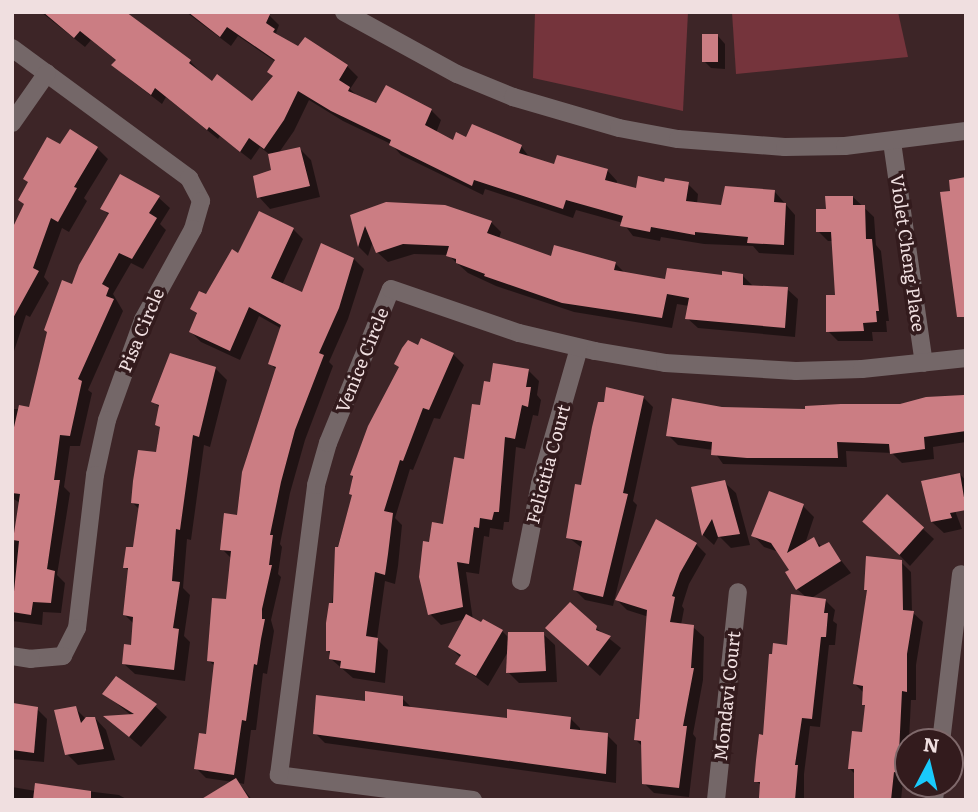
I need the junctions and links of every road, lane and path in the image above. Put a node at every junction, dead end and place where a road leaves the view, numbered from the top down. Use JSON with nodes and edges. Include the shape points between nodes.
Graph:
{"nodes":[{"id":1,"x":352,"y":14,"type":"edge"},
{"id":2,"x":12,"y":48,"type":"edge"},
{"id":3,"x":47,"y":73,"type":"junction"},
{"id":4,"x":12,"y":123,"type":"edge"},
{"id":5,"x":966,"y":131,"type":"edge"},
{"id":6,"x":892,"y":142,"type":"junction"},
{"id":7,"x":579,"y":348,"type":"junction"},
{"id":8,"x":966,"y":358,"type":"edge"},
{"id":9,"x":924,"y":363,"type":"junction"},
{"id":10,"x":961,"y":574,"type":"dead end"},
{"id":11,"x":520,"y":581,"type":"dead end"},
{"id":12,"x":738,"y":592,"type":"dead end"},
{"id":13,"x":12,"y":656,"type":"edge"},
{"id":14,"x":943,"y":728,"type":"edge"},
{"id":15,"x":473,"y":800,"type":"edge"},
{"id":16,"x":716,"y":800,"type":"edge"}],
"edges":[{"from":1,"to":6,"type":"street","via":[[457,74],[536,105],[619,128],[678,139],[762,146]]},
{"from":2,"to":3,"type":"street","name":"Pisa Circle"},
{"from":3,"to":4,"type":"street"},
{"from":3,"to":13,"type":"street","name":"Pisa Circle","via":[[189,178],[201,201],[193,229],[143,320],[107,420],[95,475],[77,628],[63,656]]},
{"from":5,"to":6,"type":"street"},
{"from":6,"to":9,"type":"street","name":"Violet Cheng Place"},
{"from":7,"to":9,"type":"street","name":"Venice Circle","via":[[730,369],[796,371]]},
{"from":7,"to":11,"type":"street","name":"Felicitia Court","via":[[540,484]]},
{"from":7,"to":15,"type":"street","name":"Venice Circle","via":[[467,317],[391,289],[328,443],[316,485],[279,775]]},
{"from":8,"to":9,"type":"street","name":"Venice Circle"},
{"from":10,"to":14,"type":"street"},
{"from":12,"to":16,"type":"street","name":"Mondavi Court"}]}
